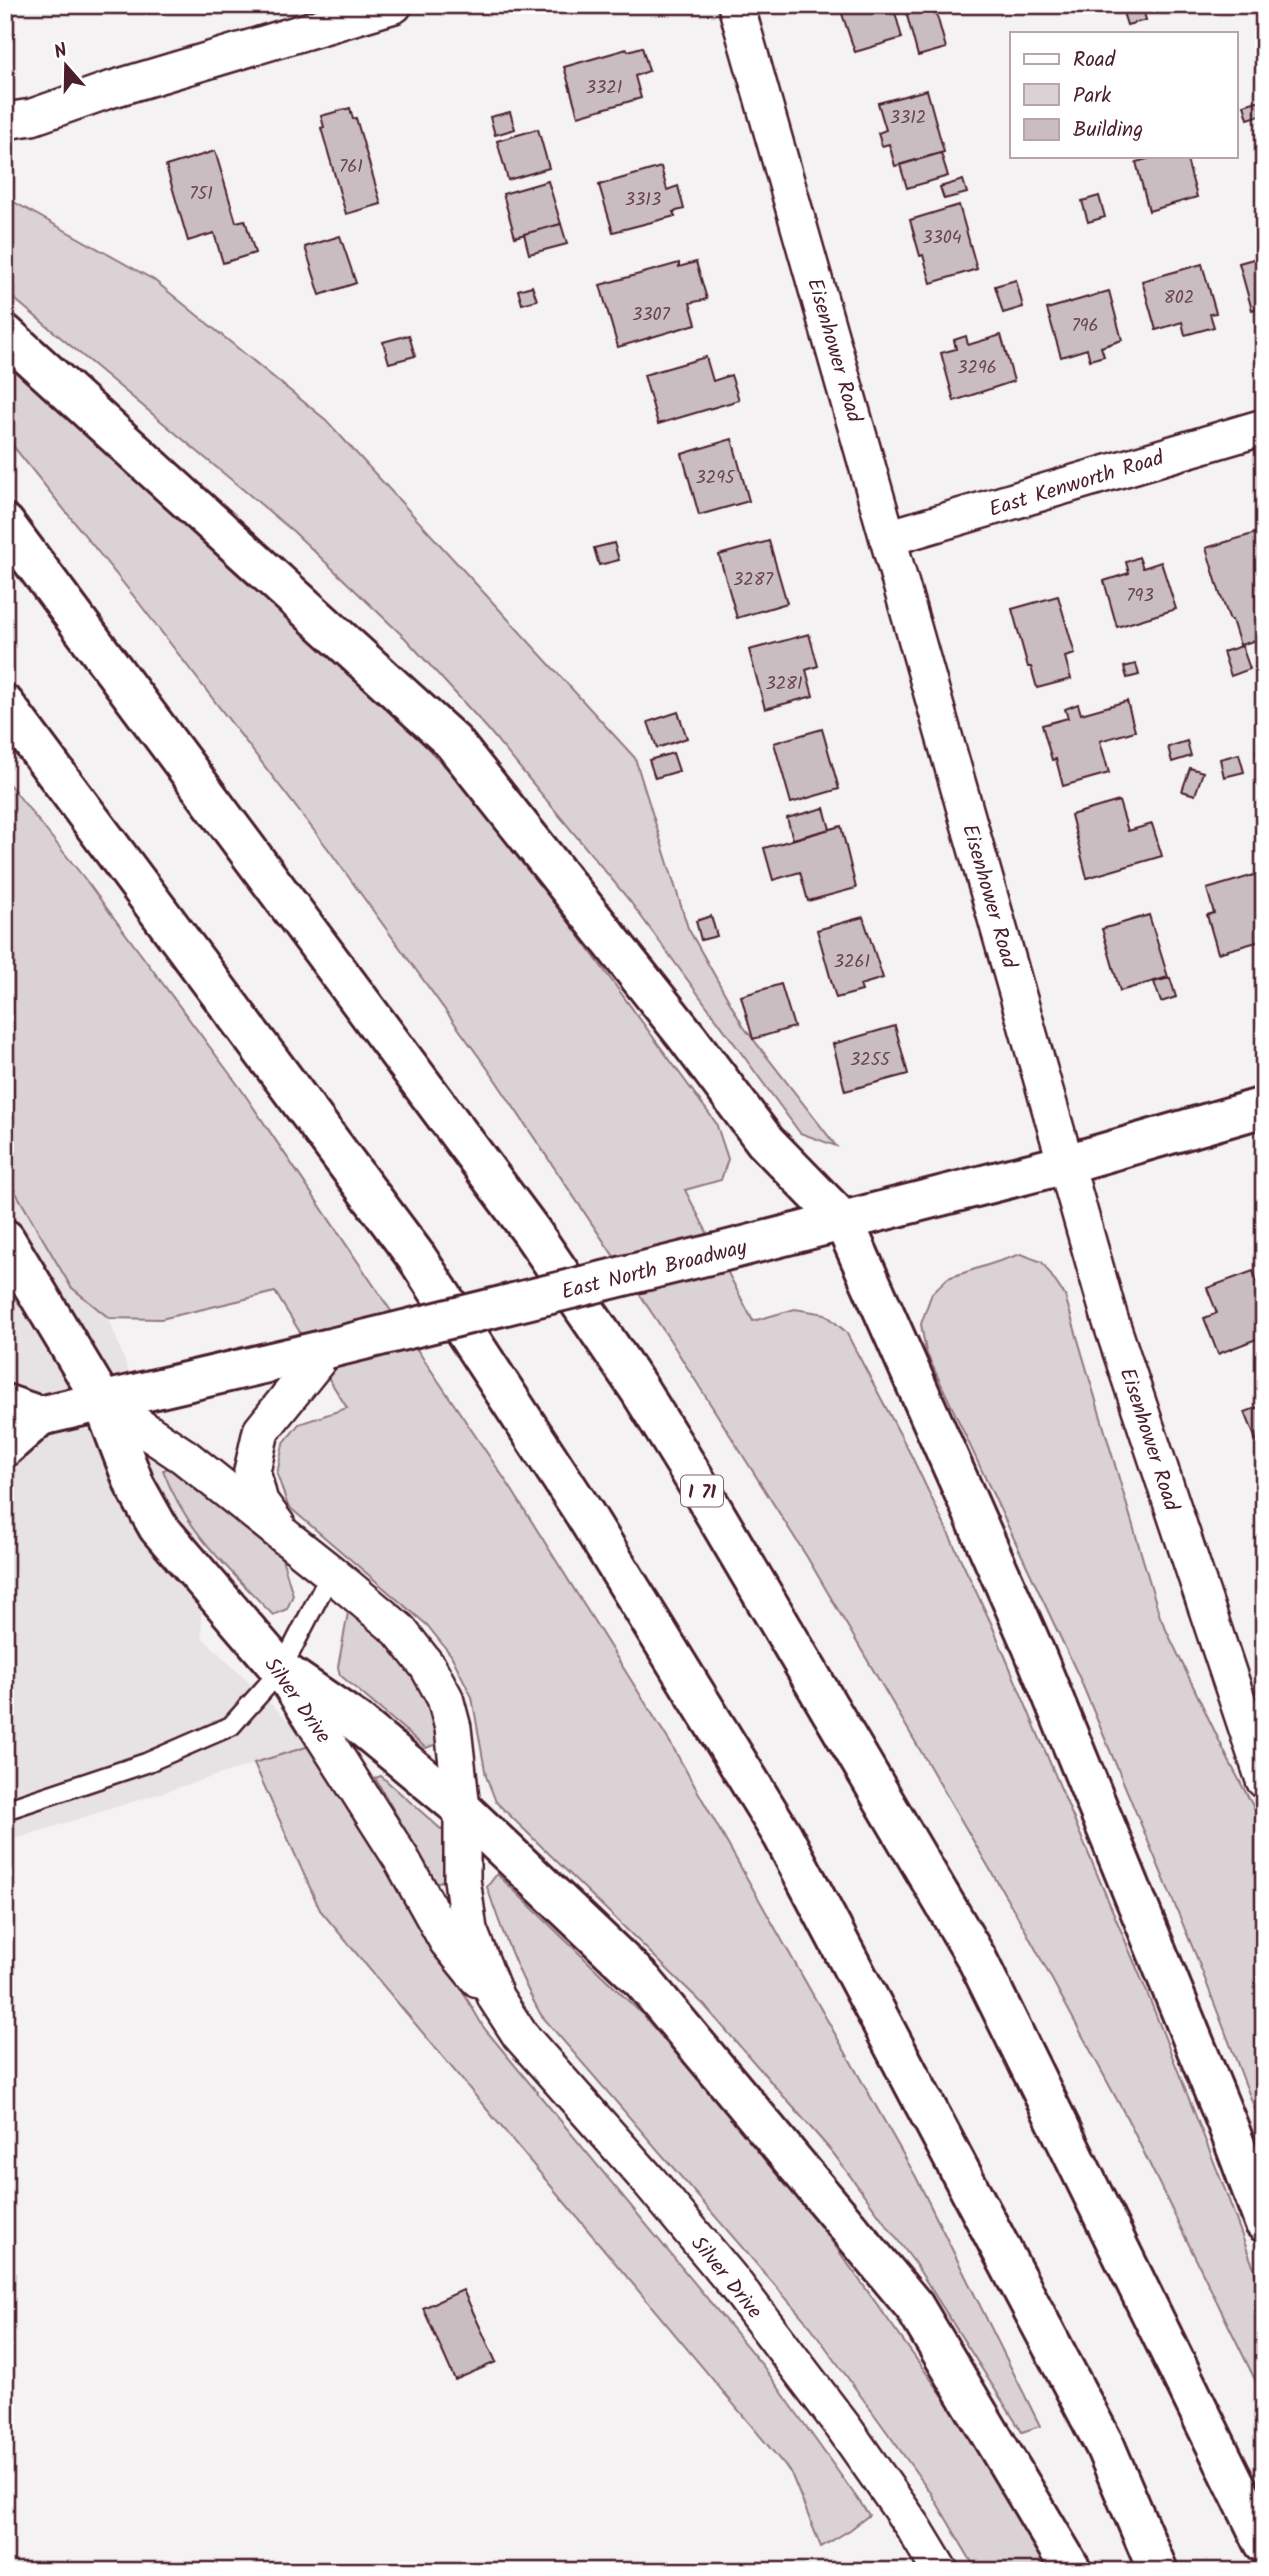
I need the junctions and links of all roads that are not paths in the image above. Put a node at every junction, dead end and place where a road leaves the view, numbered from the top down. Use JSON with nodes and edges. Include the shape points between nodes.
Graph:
{"nodes":[{"id":1,"x":394,"y":5,"type":"edge"},
{"id":2,"x":736,"y":5,"type":"edge"},
{"id":3,"x":5,"y":121,"type":"edge"},
{"id":4,"x":5,"y":334,"type":"edge"},
{"id":5,"x":1264,"y":427,"type":"edge"},
{"id":6,"x":5,"y":524,"type":"edge"},
{"id":7,"x":888,"y":538,"type":"junction"},
{"id":8,"x":5,"y":705,"type":"edge"},
{"id":9,"x":1264,"y":1107,"type":"edge"},
{"id":10,"x":1066,"y":1164,"type":"junction"},
{"id":11,"x":844,"y":1222,"type":"junction"},
{"id":12,"x":5,"y":1239,"type":"edge"},
{"id":13,"x":327,"y":1349,"type":"junction"},
{"id":14,"x":103,"y":1402,"type":"junction"},
{"id":15,"x":23,"y":1410,"type":"edge"},
{"id":16,"x":5,"y":1447,"type":"edge"},
{"id":17,"x":287,"y":1540,"type":"junction"},
{"id":18,"x":331,"y":1573,"type":"junction"},
{"id":19,"x":281,"y":1670,"type":"junction"},
{"id":20,"x":1264,"y":1780,"type":"edge"},
{"id":21,"x":462,"y":1809,"type":"junction"},
{"id":22,"x":5,"y":1810,"type":"edge"},
{"id":23,"x":496,"y":1998,"type":"junction"},
{"id":24,"x":1264,"y":2222,"type":"edge"},
{"id":25,"x":1264,"y":2543,"type":"edge"},
{"id":26,"x":940,"y":2571,"type":"edge"},
{"id":27,"x":1072,"y":2571,"type":"edge"},
{"id":28,"x":1158,"y":2571,"type":"edge"}],
"edges":[{"from":1,"to":3,"type":"street","via":[[32,117]]},
{"from":2,"to":7,"type":"street","name":"Eisenhower Road"},
{"from":4,"to":11,"type":"main road","via":[[453,742],[765,1141]]},
{"from":5,"to":7,"type":"street","name":"East Kenworth Road"},
{"from":6,"to":25,"type":"main road","number":"I 71","via":[[531,1231],[639,1389],[977,1959]]},
{"from":7,"to":10,"type":"street","name":"Eisenhower Road"},
{"from":8,"to":28,"type":"main road","via":[[417,1258],[591,1525],[783,1836],[1105,2446]]},
{"from":9,"to":10,"type":"main road","name":"East North Broadway"},
{"from":10,"to":11,"type":"main road","name":"East North Broadway"},
{"from":10,"to":20,"type":"street","name":"Eisenhower Road","via":[[1110,1319]]},
{"from":11,"to":13,"type":"main road","name":"East North Broadway","bridge":true},
{"from":11,"to":24,"type":"main road","via":[[1032,1646]]},
{"from":12,"to":14,"type":"main road","name":"Silver Drive"},
{"from":13,"to":14,"type":"main road","name":"East North Broadway"},
{"from":13,"to":17,"type":"street","name":"Silver Drive","via":[[261,1431],[252,1471],[260,1502]]},
{"from":14,"to":15,"type":"main road","name":"East North Broadway"},
{"from":14,"to":17,"type":"street","name":"Silver Drive","via":[[185,1457]]},
{"from":14,"to":19,"type":"main road","name":"Silver Drive","via":[[135,1486],[158,1527]]},
{"from":15,"to":16,"type":"main road","name":"East North Broadway"},
{"from":17,"to":18,"type":"street","name":"Silver Drive"},
{"from":18,"to":19,"type":"lane"},
{"from":18,"to":21,"type":"street","name":"Silver Drive","via":[[399,1630],[428,1667],[445,1698],[453,1728]]},
{"from":19,"to":21,"type":"main road","via":[[356,1722]]},
{"from":19,"to":22,"type":"lane","via":[[231,1726],[146,1763]]},
{"from":19,"to":23,"type":"street","name":"Silver Drive","via":[[402,1860],[447,1941]]},
{"from":21,"to":23,"type":"street","name":"Silver Drive","via":[[462,1879],[469,1930]]},
{"from":21,"to":27,"type":"main road","via":[[643,1981],[914,2306]]},
{"from":23,"to":26,"type":"street","name":"Silver Drive","via":[[520,2035],[734,2283],[844,2428]]}]}
